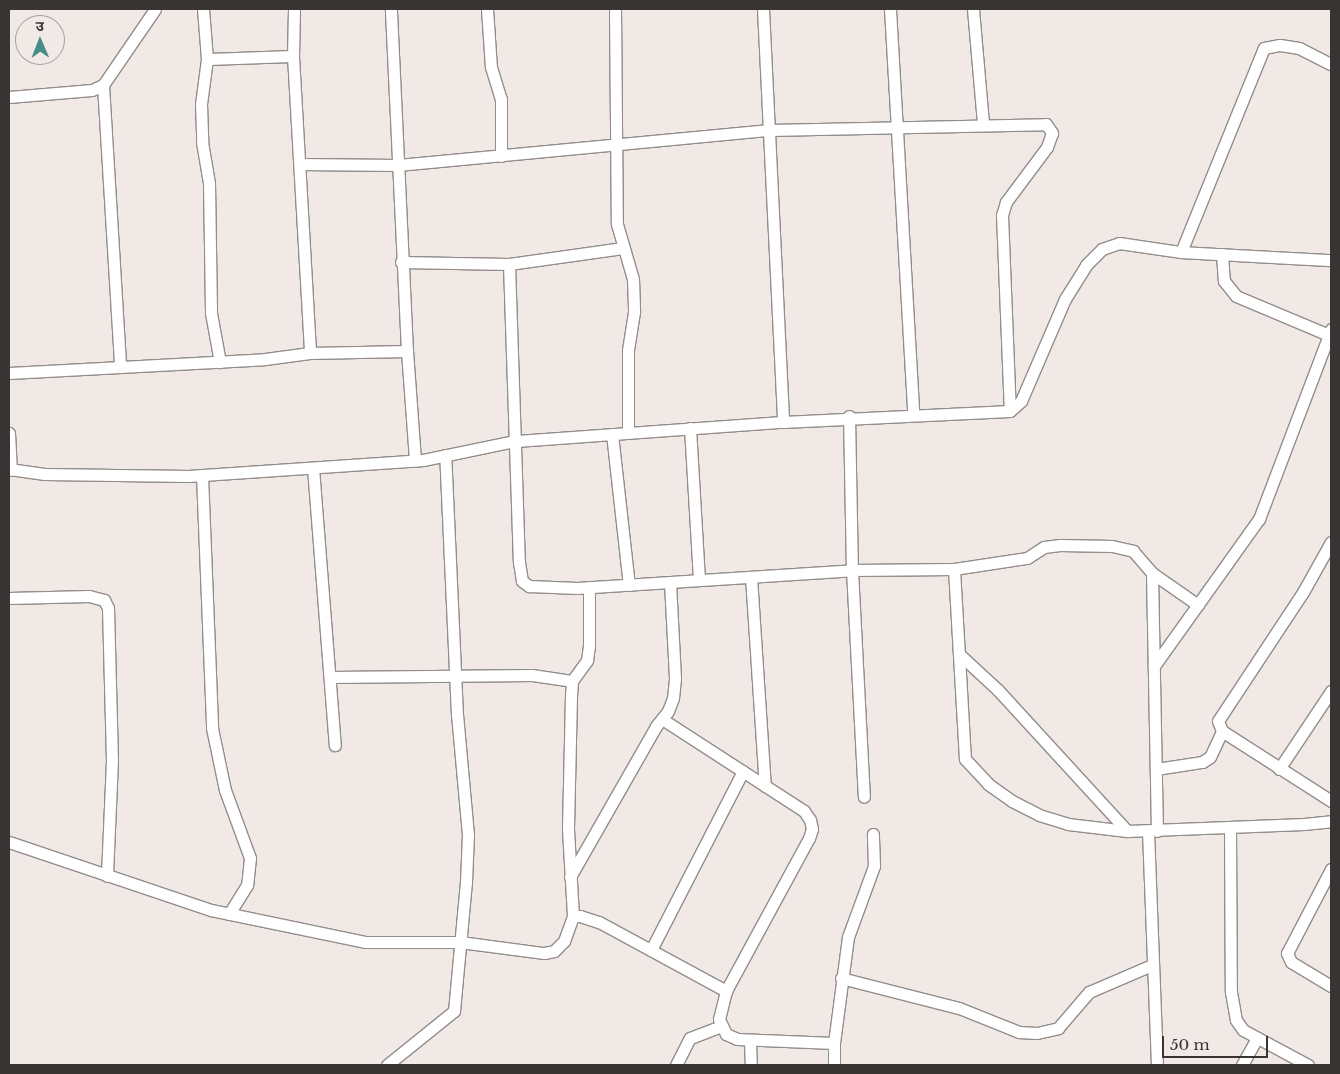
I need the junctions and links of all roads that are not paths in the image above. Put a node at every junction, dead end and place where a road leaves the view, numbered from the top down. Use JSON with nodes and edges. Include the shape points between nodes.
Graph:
{"nodes":[{"id":1,"x":155,"y":9,"type":"edge"},
{"id":2,"x":202,"y":9,"type":"edge"},
{"id":3,"x":294,"y":9,"type":"edge"},
{"id":4,"x":391,"y":9,"type":"edge"},
{"id":5,"x":487,"y":9,"type":"edge"},
{"id":6,"x":615,"y":9,"type":"edge"},
{"id":7,"x":763,"y":9,"type":"edge"},
{"id":8,"x":890,"y":9,"type":"edge"},
{"id":9,"x":973,"y":9,"type":"edge"},
{"id":10,"x":293,"y":56,"type":"junction"},
{"id":11,"x":207,"y":59,"type":"junction"},
{"id":12,"x":1331,"y":64,"type":"edge"},
{"id":13,"x":103,"y":85,"type":"junction"},
{"id":14,"x":9,"y":97,"type":"edge"},
{"id":15,"x":983,"y":124,"type":"junction"},
{"id":16,"x":896,"y":125,"type":"junction"},
{"id":17,"x":769,"y":130,"type":"junction"},
{"id":18,"x":615,"y":146,"type":"junction"},
{"id":19,"x":501,"y":156,"type":"junction"},
{"id":20,"x":300,"y":164,"type":"junction"},
{"id":21,"x":398,"y":165,"type":"junction"},
{"id":22,"x":623,"y":248,"type":"junction"},
{"id":23,"x":1181,"y":252,"type":"junction"},
{"id":24,"x":1222,"y":254,"type":"junction"},
{"id":25,"x":1331,"y":260,"type":"edge"},
{"id":26,"x":401,"y":262,"type":"junction"},
{"id":27,"x":509,"y":264,"type":"junction"},
{"id":28,"x":1330,"y":332,"type":"edge"},
{"id":29,"x":407,"y":351,"type":"junction"},
{"id":30,"x":310,"y":353,"type":"junction"},
{"id":31,"x":220,"y":362,"type":"junction"},
{"id":32,"x":120,"y":366,"type":"junction"},
{"id":33,"x":9,"y":373,"type":"edge"},
{"id":34,"x":1010,"y":411,"type":"junction"},
{"id":35,"x":913,"y":414,"type":"junction"},
{"id":36,"x":849,"y":416,"type":"junction"},
{"id":37,"x":783,"y":422,"type":"junction"},
{"id":38,"x":690,"y":428,"type":"junction"},
{"id":39,"x":9,"y":432,"type":"edge"},
{"id":40,"x":628,"y":433,"type":"junction"},
{"id":41,"x":612,"y":434,"type":"junction"},
{"id":42,"x":515,"y":441,"type":"junction"},
{"id":43,"x":445,"y":455,"type":"junction"},
{"id":44,"x":415,"y":461,"type":"junction"},
{"id":45,"x":313,"y":468,"type":"junction"},
{"id":46,"x":10,"y":470,"type":"edge"},
{"id":47,"x":202,"y":475,"type":"junction"},
{"id":48,"x":1331,"y":542,"type":"edge"},
{"id":49,"x":1328,"y":556,"type":"edge"},
{"id":50,"x":954,"y":569,"type":"junction"},
{"id":51,"x":852,"y":570,"type":"junction"},
{"id":52,"x":1152,"y":573,"type":"junction"},
{"id":53,"x":752,"y":577,"type":"junction"},
{"id":54,"x":699,"y":580,"type":"junction"},
{"id":55,"x":670,"y":582,"type":"junction"},
{"id":56,"x":629,"y":585,"type":"junction"},
{"id":57,"x":589,"y":587,"type":"junction"},
{"id":58,"x":9,"y":598,"type":"edge"},
{"id":59,"x":1198,"y":605,"type":"junction"},
{"id":60,"x":959,"y":654,"type":"junction"},
{"id":61,"x":1154,"y":666,"type":"junction"},
{"id":62,"x":456,"y":676,"type":"junction"},
{"id":63,"x":330,"y":677,"type":"junction"},
{"id":64,"x":572,"y":682,"type":"junction"},
{"id":65,"x":1331,"y":691,"type":"edge"},
{"id":66,"x":662,"y":719,"type":"junction"},
{"id":67,"x":1222,"y":731,"type":"junction"},
{"id":68,"x":335,"y":745,"type":"dead end"},
{"id":69,"x":1156,"y":769,"type":"junction"},
{"id":70,"x":1279,"y":769,"type":"junction"},
{"id":71,"x":743,"y":772,"type":"junction"},
{"id":72,"x":765,"y":786,"type":"junction"},
{"id":73,"x":864,"y":797,"type":"dead end"},
{"id":74,"x":1331,"y":801,"type":"edge"},
{"id":75,"x":1331,"y":821,"type":"edge"},
{"id":76,"x":1230,"y":828,"type":"junction"},
{"id":77,"x":1127,"y":831,"type":"junction"},
{"id":78,"x":1152,"y":831,"type":"junction"},
{"id":79,"x":873,"y":834,"type":"dead end"},
{"id":80,"x":9,"y":842,"type":"edge"},
{"id":81,"x":1331,"y":868,"type":"edge"},
{"id":82,"x":107,"y":876,"type":"junction"},
{"id":83,"x":569,"y":878,"type":"junction"},
{"id":84,"x":229,"y":914,"type":"junction"},
{"id":85,"x":573,"y":916,"type":"junction"},
{"id":86,"x":460,"y":942,"type":"junction"},
{"id":87,"x":651,"y":950,"type":"junction"},
{"id":88,"x":1152,"y":965,"type":"junction"},
{"id":89,"x":841,"y":978,"type":"junction"},
{"id":90,"x":1331,"y":986,"type":"edge"},
{"id":91,"x":726,"y":991,"type":"junction"},
{"id":92,"x":722,"y":1026,"type":"junction"},
{"id":93,"x":1257,"y":1038,"type":"junction"},
{"id":94,"x":750,"y":1041,"type":"junction"},
{"id":95,"x":834,"y":1043,"type":"junction"},
{"id":96,"x":387,"y":1065,"type":"edge"},
{"id":97,"x":676,"y":1065,"type":"edge"},
{"id":98,"x":751,"y":1065,"type":"edge"},
{"id":99,"x":834,"y":1065,"type":"edge"},
{"id":100,"x":1157,"y":1065,"type":"edge"},
{"id":101,"x":1242,"y":1065,"type":"edge"},
{"id":102,"x":1308,"y":1065,"type":"edge"}],
"edges":[{"from":1,"to":13,"type":"street"},
{"from":2,"to":11,"type":"street"},
{"from":3,"to":10,"type":"street"},
{"from":4,"to":21,"type":"street"},
{"from":5,"to":19,"type":"street","via":[[491,67],[501,99]]},
{"from":6,"to":18,"type":"street"},
{"from":7,"to":17,"type":"street"},
{"from":8,"to":16,"type":"street"},
{"from":9,"to":15,"type":"street"},
{"from":10,"to":11,"type":"street"},
{"from":10,"to":20,"type":"street"},
{"from":11,"to":31,"type":"street","via":[[201,114],[209,182],[211,313]]},
{"from":12,"to":23,"type":"street","via":[[1299,48],[1280,45],[1264,48]]},
{"from":13,"to":14,"type":"street","via":[[92,90]]},
{"from":13,"to":32,"type":"street"},
{"from":15,"to":16,"type":"street"},
{"from":15,"to":34,"type":"street","via":[[1046,124],[1052,133],[1048,146],[1006,202],[1002,215]]},
{"from":16,"to":17,"type":"street"},
{"from":16,"to":35,"type":"street"},
{"from":17,"to":18,"type":"street"},
{"from":17,"to":37,"type":"street"},
{"from":18,"to":19,"type":"street"},
{"from":18,"to":22,"type":"street","via":[[616,224]]},
{"from":19,"to":21,"type":"street"},
{"from":20,"to":21,"type":"street"},
{"from":20,"to":30,"type":"street"},
{"from":21,"to":26,"type":"street"},
{"from":22,"to":27,"type":"street"},
{"from":22,"to":40,"type":"street","via":[[633,279],[634,312],[628,351]]},
{"from":23,"to":24,"type":"street"},
{"from":23,"to":34,"type":"street","via":[[1119,244],[1102,249],[1086,265],[1065,300],[1021,401]]},
{"from":24,"to":25,"type":"street"},
{"from":24,"to":28,"type":"street","via":[[1224,281],[1236,296]]},
{"from":26,"to":27,"type":"street"},
{"from":26,"to":29,"type":"street"},
{"from":27,"to":42,"type":"street"},
{"from":28,"to":59,"type":"street","via":[[1266,504],[1252,530]]},
{"from":29,"to":30,"type":"street"},
{"from":29,"to":44,"type":"street"},
{"from":30,"to":31,"type":"street"},
{"from":31,"to":32,"type":"street"},
{"from":32,"to":33,"type":"street"},
{"from":34,"to":35,"type":"street"},
{"from":35,"to":36,"type":"street"},
{"from":36,"to":37,"type":"street"},
{"from":36,"to":51,"type":"street"},
{"from":37,"to":38,"type":"street"},
{"from":38,"to":40,"type":"street"},
{"from":38,"to":54,"type":"street"},
{"from":39,"to":46,"type":"street"},
{"from":40,"to":41,"type":"street"},
{"from":41,"to":42,"type":"street"},
{"from":41,"to":56,"type":"street"},
{"from":42,"to":43,"type":"street"},
{"from":42,"to":57,"type":"street","via":[[522,581],[539,588]]},
{"from":43,"to":44,"type":"street"},
{"from":43,"to":62,"type":"street"},
{"from":44,"to":45,"type":"street"},
{"from":45,"to":47,"type":"street"},
{"from":45,"to":63,"type":"street"},
{"from":46,"to":47,"type":"street","via":[[45,474]]},
{"from":47,"to":84,"type":"street","via":[[212,736],[225,790],[250,858],[248,885]]},
{"from":48,"to":49,"type":"street"},
{"from":49,"to":67,"type":"street","via":[[1220,715],[1218,726]]},
{"from":50,"to":51,"type":"street"},
{"from":50,"to":52,"type":"street","via":[[1027,558],[1044,547],[1060,545],[1124,548],[1133,551]]},
{"from":50,"to":60,"type":"street"},
{"from":51,"to":53,"type":"street"},
{"from":51,"to":73,"type":"street"},
{"from":52,"to":59,"type":"street"},
{"from":52,"to":61,"type":"street"},
{"from":53,"to":54,"type":"street"},
{"from":53,"to":72,"type":"street"},
{"from":54,"to":55,"type":"street"},
{"from":55,"to":56,"type":"street"},
{"from":55,"to":66,"type":"street","via":[[675,678],[673,698]]},
{"from":56,"to":57,"type":"street"},
{"from":57,"to":64,"type":"street","via":[[587,660]]},
{"from":58,"to":82,"type":"street","via":[[89,596],[104,600],[108,608],[112,760]]},
{"from":59,"to":61,"type":"street"},
{"from":60,"to":77,"type":"street","via":[[998,690]]},
{"from":60,"to":77,"type":"street","via":[[965,759],[988,784],[1039,815],[1068,824]]},
{"from":61,"to":69,"type":"street"},
{"from":62,"to":63,"type":"street"},
{"from":62,"to":64,"type":"street","via":[[532,675]]},
{"from":62,"to":86,"type":"street","via":[[468,835]]},
{"from":63,"to":68,"type":"street"},
{"from":64,"to":83,"type":"street"},
{"from":65,"to":70,"type":"street"},
{"from":66,"to":71,"type":"street"},
{"from":66,"to":83,"type":"street"},
{"from":67,"to":69,"type":"street","via":[[1210,756],[1202,762]]},
{"from":67,"to":70,"type":"street"},
{"from":69,"to":78,"type":"street"},
{"from":70,"to":74,"type":"street"},
{"from":71,"to":72,"type":"street"},
{"from":71,"to":87,"type":"street"},
{"from":72,"to":91,"type":"street","via":[[804,811],[812,829]]},
{"from":75,"to":76,"type":"street"},
{"from":76,"to":78,"type":"street"},
{"from":76,"to":93,"type":"street","via":[[1233,1006],[1243,1030]]},
{"from":77,"to":78,"type":"street"},
{"from":78,"to":88,"type":"street"},
{"from":79,"to":89,"type":"street","via":[[874,866],[848,937]]},
{"from":80,"to":82,"type":"street"},
{"from":81,"to":90,"type":"street","via":[[1287,953],[1291,962]]},
{"from":82,"to":84,"type":"street"},
{"from":83,"to":85,"type":"street"},
{"from":84,"to":86,"type":"street","via":[[365,942]]},
{"from":85,"to":86,"type":"street","via":[[564,941],[554,951],[529,953]]},
{"from":85,"to":87,"type":"street","via":[[599,922]]},
{"from":86,"to":96,"type":"street","via":[[454,1010]]},
{"from":87,"to":91,"type":"street"},
{"from":88,"to":89,"type":"street","via":[[1089,992],[1058,1028],[1037,1033],[1019,1032],[959,1008]]},
{"from":88,"to":100,"type":"street"},
{"from":89,"to":95,"type":"street"},
{"from":91,"to":92,"type":"street","via":[[720,1018]]},
{"from":92,"to":94,"type":"street","via":[[726,1034]]},
{"from":92,"to":97,"type":"street","via":[[690,1038]]},
{"from":93,"to":101,"type":"street"},
{"from":93,"to":102,"type":"street"},
{"from":94,"to":95,"type":"street"},
{"from":94,"to":98,"type":"street"},
{"from":95,"to":99,"type":"street"}]}
